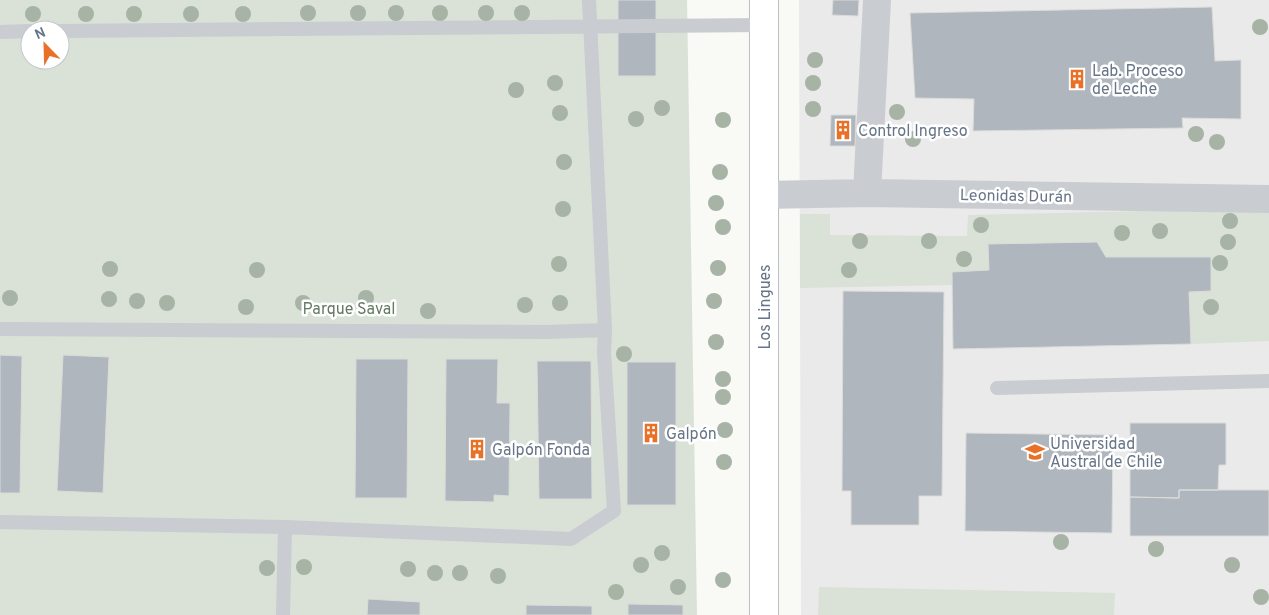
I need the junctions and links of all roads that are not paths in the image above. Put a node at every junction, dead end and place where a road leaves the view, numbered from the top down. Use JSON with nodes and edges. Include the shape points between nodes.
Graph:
{"nodes":[{"id":1,"x":589,"y":0,"type":"edge"},
{"id":2,"x":877,"y":0,"type":"edge"},
{"id":3,"x":764,"y":12,"type":"edge"},
{"id":4,"x":590,"y":26,"type":"junction"},
{"id":5,"x":20,"y":31,"type":"edge"},
{"id":6,"x":70,"y":31,"type":"edge"},
{"id":7,"x":0,"y":32,"type":"edge"},
{"id":8,"x":867,"y":193,"type":"junction"},
{"id":9,"x":764,"y":195,"type":"junction"},
{"id":10,"x":1269,"y":200,"type":"edge"},
{"id":11,"x":0,"y":329,"type":"edge"},
{"id":12,"x":605,"y":330,"type":"junction"},
{"id":13,"x":1269,"y":381,"type":"edge"},
{"id":14,"x":997,"y":388,"type":"dead end"},
{"id":15,"x":0,"y":522,"type":"edge"},
{"id":16,"x":285,"y":527,"type":"junction"},
{"id":17,"x":283,"y":615,"type":"edge"},
{"id":18,"x":764,"y":615,"type":"edge"}],
"edges":[{"from":1,"to":4,"type":"lane"},
{"from":2,"to":8,"type":"street"},
{"from":3,"to":4,"type":"lane"},
{"from":3,"to":9,"type":"main road","name":"Los Lingues"},
{"from":4,"to":6,"type":"lane"},
{"from":4,"to":12,"type":"lane"},
{"from":5,"to":7,"type":"lane"},
{"from":8,"to":9,"type":"street","name":"Leonidas Durán"},
{"from":8,"to":10,"type":"street","name":"Leonidas Durán"},
{"from":9,"to":18,"type":"main road","name":"Los Lingues"},
{"from":11,"to":12,"type":"lane"},
{"from":12,"to":16,"type":"lane","via":[[614,511],[571,538]]},
{"from":13,"to":14,"type":"lane"},
{"from":15,"to":16,"type":"lane"},
{"from":16,"to":17,"type":"lane"}]}
